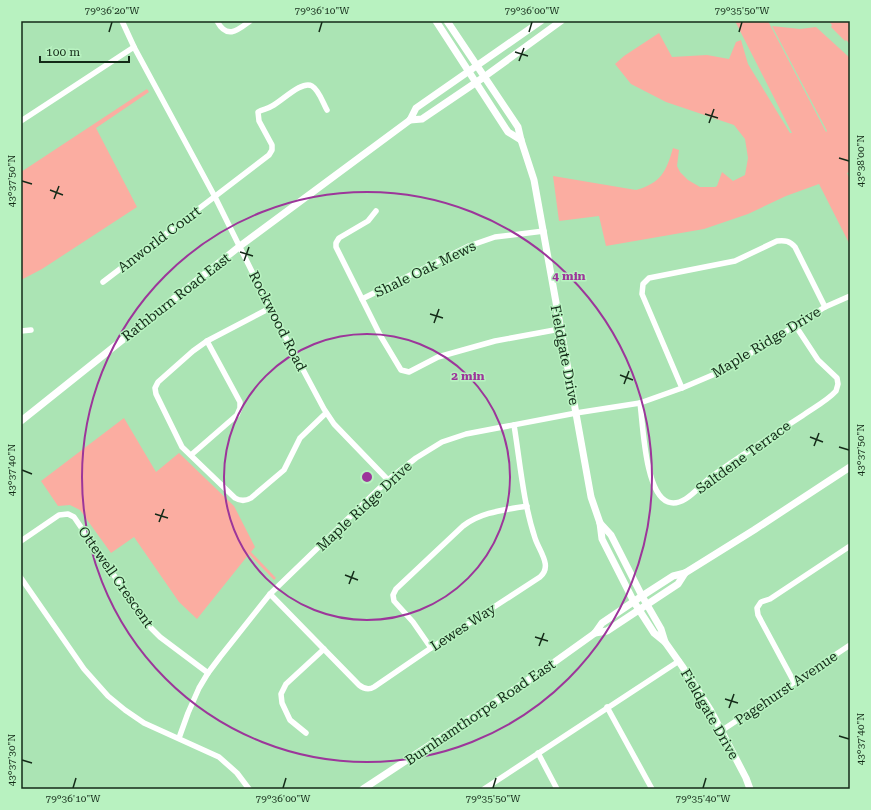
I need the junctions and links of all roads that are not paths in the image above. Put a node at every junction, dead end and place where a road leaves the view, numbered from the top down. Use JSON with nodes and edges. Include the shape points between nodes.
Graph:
{"nodes":[{"id":1,"x":122,"y":21,"type":"edge"},
{"id":2,"x":217,"y":21,"type":"edge"},
{"id":3,"x":250,"y":21,"type":"edge"},
{"id":4,"x":436,"y":21,"type":"edge"},
{"id":5,"x":447,"y":21,"type":"edge"},
{"id":6,"x":541,"y":21,"type":"edge"},
{"id":7,"x":561,"y":21,"type":"edge"},
{"id":8,"x":134,"y":46,"type":"junction"},
{"id":9,"x":476,"y":65,"type":"junction"},
{"id":10,"x":468,"y":71,"type":"junction"},
{"id":11,"x":484,"y":77,"type":"junction"},
{"id":12,"x":475,"y":83,"type":"junction"},
{"id":13,"x":327,"y":110,"type":"dead end"},
{"id":14,"x":410,"y":120,"type":"junction"},
{"id":15,"x":21,"y":121,"type":"edge"},
{"id":16,"x":521,"y":140,"type":"junction"},
{"id":17,"x":215,"y":197,"type":"junction"},
{"id":18,"x":376,"y":211,"type":"dead end"},
{"id":19,"x":544,"y":231,"type":"junction"},
{"id":20,"x":240,"y":246,"type":"junction"},
{"id":21,"x":103,"y":282,"type":"dead end"},
{"id":22,"x":850,"y":296,"type":"edge"},
{"id":23,"x":362,"y":299,"type":"junction"},
{"id":24,"x":825,"y":307,"type":"junction"},
{"id":25,"x":270,"y":308,"type":"junction"},
{"id":26,"x":795,"y":325,"type":"junction"},
{"id":27,"x":560,"y":329,"type":"junction"},
{"id":28,"x":31,"y":330,"type":"dead end"},
{"id":29,"x":21,"y":331,"type":"edge"},
{"id":30,"x":207,"y":341,"type":"junction"},
{"id":31,"x":682,"y":388,"type":"junction"},
{"id":32,"x":640,"y":403,"type":"junction"},
{"id":33,"x":326,"y":413,"type":"junction"},
{"id":34,"x":576,"y":413,"type":"junction"},
{"id":35,"x":21,"y":421,"type":"edge"},
{"id":36,"x":514,"y":425,"type":"junction"},
{"id":37,"x":191,"y":456,"type":"junction"},
{"id":38,"x":850,"y":467,"type":"edge"},
{"id":39,"x":388,"y":480,"type":"junction"},
{"id":40,"x":527,"y":506,"type":"junction"},
{"id":41,"x":600,"y":523,"type":"junction"},
{"id":42,"x":21,"y":541,"type":"edge"},
{"id":43,"x":850,"y":546,"type":"edge"},
{"id":44,"x":685,"y":573,"type":"junction"},
{"id":45,"x":21,"y":578,"type":"edge"},
{"id":46,"x":270,"y":594,"type":"junction"},
{"id":47,"x":642,"y":596,"type":"junction"},
{"id":48,"x":634,"y":602,"type":"junction"},
{"id":49,"x":647,"y":605,"type":"junction"},
{"id":50,"x":639,"y":610,"type":"junction"},
{"id":51,"x":595,"y":632,"type":"junction"},
{"id":52,"x":665,"y":642,"type":"junction"},
{"id":53,"x":850,"y":645,"type":"edge"},
{"id":54,"x":431,"y":648,"type":"junction"},
{"id":55,"x":324,"y":649,"type":"junction"},
{"id":56,"x":679,"y":661,"type":"junction"},
{"id":57,"x":208,"y":673,"type":"junction"},
{"id":58,"x":794,"y":682,"type":"junction"},
{"id":59,"x":607,"y":707,"type":"junction"},
{"id":60,"x":721,"y":731,"type":"junction"},
{"id":61,"x":306,"y":733,"type":"dead end"},
{"id":62,"x":179,"y":738,"type":"junction"},
{"id":63,"x":538,"y":753,"type":"junction"},
{"id":64,"x":249,"y":789,"type":"edge"},
{"id":65,"x":363,"y":789,"type":"edge"},
{"id":66,"x":484,"y":789,"type":"edge"},
{"id":67,"x":557,"y":789,"type":"edge"},
{"id":68,"x":652,"y":789,"type":"edge"},
{"id":69,"x":750,"y":789,"type":"edge"}],
"edges":[{"from":1,"to":8,"type":"street","name":"Rockwood Road"},
{"from":2,"to":3,"type":"street","via":[[222,29],[231,32]]},
{"from":4,"to":10,"type":"street"},
{"from":5,"to":9,"type":"street","name":"Fieldgate Drive"},
{"from":6,"to":9,"type":"street","name":"Rathburn Road East"},
{"from":7,"to":11,"type":"street","name":"Rathburn Road East"},
{"from":8,"to":15,"type":"street"},
{"from":8,"to":17,"type":"street","name":"Rockwood Road"},
{"from":9,"to":10,"type":"street","name":"Rathburn Road East"},
{"from":9,"to":11,"type":"street","name":"Fieldgate Drive"},
{"from":10,"to":12,"type":"street"},
{"from":10,"to":14,"type":"street","name":"Rathburn Road East","via":[[416,108]]},
{"from":11,"to":12,"type":"street","name":"Rathburn Road East"},
{"from":11,"to":16,"type":"street","name":"Fieldgate Drive","via":[[518,127]]},
{"from":12,"to":14,"type":"street","name":"Rathburn Road East","via":[[422,119]]},
{"from":12,"to":16,"type":"street","via":[[508,132]]},
{"from":13,"to":17,"type":"street","name":"Anworld Court","via":[[316,89],[307,84],[271,107],[258,112],[259,121],[272,145],[271,153]]},
{"from":14,"to":20,"type":"street","name":"Rathburn Road East"},
{"from":16,"to":19,"type":"street","name":"Fieldgate Drive","via":[[534,180]]},
{"from":17,"to":20,"type":"street","name":"Rockwood Road"},
{"from":17,"to":21,"type":"street","name":"Anworld Court"},
{"from":18,"to":23,"type":"street","via":[[370,219],[340,237],[336,243]]},
{"from":19,"to":23,"type":"street","name":"Shale Oak Mews","via":[[495,237],[469,246]]},
{"from":19,"to":27,"type":"street","name":"Fieldgate Drive"},
{"from":20,"to":25,"type":"street","name":"Rockwood Road"},
{"from":20,"to":35,"type":"street","name":"Rathburn Road East"},
{"from":22,"to":24,"type":"street","name":"Maple Ridge Drive"},
{"from":23,"to":27,"type":"street","name":"Shale Oak Mews","via":[[398,367],[407,372],[450,353],[495,341]]},
{"from":24,"to":26,"type":"street","name":"Maple Ridge Drive"},
{"from":24,"to":31,"type":"street","via":[[795,247],[785,241],[777,241],[735,262],[649,278],[642,287],[644,301]]},
{"from":25,"to":30,"type":"street"},
{"from":25,"to":33,"type":"street","name":"Rockwood Road"},
{"from":26,"to":31,"type":"street","name":"Maple Ridge Drive","via":[[722,371]]},
{"from":26,"to":32,"type":"street","name":"Saltdene Terrace","via":[[818,360],[837,378],[836,391],[709,478],[690,497],[677,503],[668,503],[661,498],[654,486],[647,463]]},
{"from":27,"to":34,"type":"street","name":"Fieldgate Drive"},
{"from":28,"to":29,"type":"street"},
{"from":30,"to":37,"type":"street","via":[[240,402],[240,408],[237,416]]},
{"from":30,"to":37,"type":"street","via":[[160,380],[155,388],[181,444]]},
{"from":31,"to":32,"type":"street","name":"Maple Ridge Drive"},
{"from":32,"to":34,"type":"street","name":"Maple Ridge Drive"},
{"from":33,"to":37,"type":"street","via":[[300,438],[284,470],[248,500],[235,498]]},
{"from":33,"to":39,"type":"street","name":"Rockwood Road"},
{"from":34,"to":36,"type":"street","name":"Maple Ridge Drive"},
{"from":34,"to":41,"type":"street","name":"Fieldgate Drive","via":[[591,497]]},
{"from":36,"to":39,"type":"street","name":"Maple Ridge Drive","via":[[466,434],[442,442]]},
{"from":36,"to":40,"type":"street","name":"Lewes Way"},
{"from":38,"to":44,"type":"street","name":"Burnhamthorpe Road East"},
{"from":39,"to":46,"type":"street","name":"Maple Ridge Drive"},
{"from":40,"to":54,"type":"street","name":"Lewes Way","via":[[534,537],[546,564],[544,572]]},
{"from":40,"to":54,"type":"street","via":[[488,513],[470,520],[396,589],[394,600]]},
{"from":41,"to":47,"type":"street","name":"Fieldgate Drive","via":[[611,535]]},
{"from":41,"to":48,"type":"street","name":"Fieldgate Drive","via":[[602,539]]},
{"from":42,"to":57,"type":"street","name":"Ottewell Crescent","via":[[58,516],[68,514],[74,517],[148,625]]},
{"from":43,"to":58,"type":"street","via":[[762,602],[757,608],[758,615]]},
{"from":44,"to":47,"type":"street","name":"Burnhamthorpe Road East","via":[[673,576]]},
{"from":44,"to":49,"type":"street","name":"Burnhamthorpe Road East","via":[[678,584]]},
{"from":45,"to":62,"type":"street","via":[[84,669],[108,696],[136,718]]},
{"from":46,"to":55,"type":"street","name":"Lewes Way"},
{"from":46,"to":57,"type":"street","name":"Maple Ridge Drive"},
{"from":47,"to":48,"type":"street","name":"Burnhamthorpe Road East"},
{"from":47,"to":49,"type":"street","name":"Fieldgate Drive"},
{"from":48,"to":50,"type":"street","name":"Fieldgate Drive"},
{"from":48,"to":51,"type":"street","name":"Burnhamthorpe Road East","via":[[602,623]]},
{"from":49,"to":50,"type":"street","name":"Burnhamthorpe Road East"},
{"from":49,"to":52,"type":"street","name":"Fieldgate Drive","via":[[661,629]]},
{"from":50,"to":51,"type":"street","name":"Burnhamthorpe Road East","via":[[607,631]]},
{"from":50,"to":52,"type":"street","name":"Fieldgate Drive","via":[[654,633]]},
{"from":51,"to":65,"type":"street","name":"Burnhamthorpe Road East","via":[[542,671]]},
{"from":52,"to":56,"type":"street","name":"Fieldgate Drive"},
{"from":53,"to":58,"type":"street","name":"Pagehurst Avenue"},
{"from":54,"to":55,"type":"street","name":"Lewes Way","via":[[374,687],[366,689]]},
{"from":55,"to":61,"type":"street","via":[[286,684],[281,692],[281,701],[290,720]]},
{"from":56,"to":59,"type":"street"},
{"from":56,"to":60,"type":"street","name":"Fieldgate Drive"},
{"from":57,"to":62,"type":"street","name":"Maple Ridge Drive","via":[[190,707]]},
{"from":58,"to":60,"type":"street","name":"Pagehurst Avenue"},
{"from":59,"to":63,"type":"street"},
{"from":59,"to":68,"type":"street"},
{"from":60,"to":69,"type":"street","name":"Fieldgate Drive"},
{"from":62,"to":64,"type":"street","via":[[219,758],[237,773]]},
{"from":63,"to":66,"type":"street"},
{"from":63,"to":67,"type":"street"}]}
